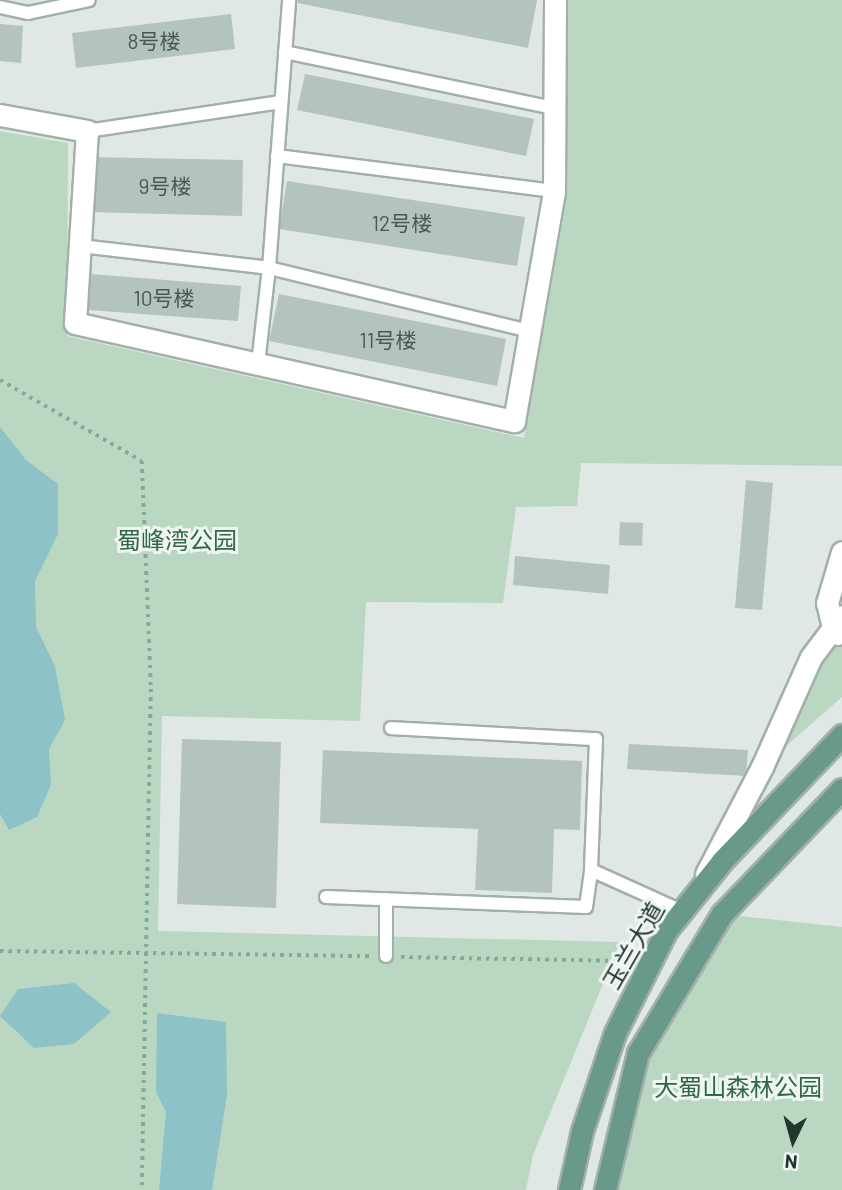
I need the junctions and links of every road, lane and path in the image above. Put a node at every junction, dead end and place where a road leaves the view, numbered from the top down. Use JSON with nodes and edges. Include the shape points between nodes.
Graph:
{"nodes":[{"id":1,"x":89,"y":0,"type":"edge"},
{"id":2,"x":289,"y":0,"type":"edge"},
{"id":3,"x":555,"y":0,"type":"edge"},
{"id":4,"x":60,"y":3,"type":"edge"},
{"id":5,"x":0,"y":7,"type":"edge"},
{"id":6,"x":285,"y":52,"type":"junction"},
{"id":7,"x":281,"y":102,"type":"junction"},
{"id":8,"x":554,"y":108,"type":"junction"},
{"id":9,"x":0,"y":115,"type":"edge"},
{"id":10,"x":87,"y":131,"type":"junction"},
{"id":11,"x":277,"y":156,"type":"junction"},
{"id":12,"x":554,"y":191,"type":"junction"},
{"id":13,"x":80,"y":246,"type":"junction"},
{"id":14,"x":269,"y":268,"type":"junction"},
{"id":15,"x":530,"y":331,"type":"junction"},
{"id":16,"x":258,"y":363,"type":"junction"},
{"id":17,"x":0,"y":380,"type":"edge"},
{"id":18,"x":842,"y":552,"type":"edge"},
{"id":19,"x":839,"y":627,"type":"edge"},
{"id":20,"x":391,"y":728,"type":"dead end"},
{"id":21,"x":842,"y":735,"type":"edge"},
{"id":22,"x":842,"y":789,"type":"edge"},
{"id":23,"x":591,"y":870,"type":"junction"},
{"id":24,"x":326,"y":897,"type":"dead end"},
{"id":25,"x":386,"y":899,"type":"junction"},
{"id":26,"x":689,"y":903,"type":"junction"},
{"id":27,"x":0,"y":951,"type":"edge"},
{"id":28,"x":148,"y":951,"type":"junction"},
{"id":29,"x":386,"y":956,"type":"dead end"},
{"id":30,"x":142,"y":1190,"type":"edge"},
{"id":31,"x":569,"y":1190,"type":"edge"},
{"id":32,"x":605,"y":1190,"type":"edge"}],
"edges":[{"from":1,"to":4,"type":"lane"},
{"from":2,"to":6,"type":"lane"},
{"from":3,"to":8,"type":"street"},
{"from":4,"to":5,"type":"lane","via":[[28,13]]},
{"from":6,"to":7,"type":"lane"},
{"from":6,"to":8,"type":"lane"},
{"from":7,"to":10,"type":"lane"},
{"from":7,"to":11,"type":"lane"},
{"from":8,"to":12,"type":"street"},
{"from":9,"to":10,"type":"street"},
{"from":10,"to":13,"type":"street"},
{"from":11,"to":12,"type":"lane"},
{"from":11,"to":14,"type":"lane"},
{"from":12,"to":15,"type":"street"},
{"from":13,"to":14,"type":"lane"},
{"from":13,"to":16,"type":"street","via":[[75,323]]},
{"from":14,"to":15,"type":"lane"},
{"from":14,"to":16,"type":"lane"},
{"from":15,"to":16,"type":"street","via":[[514,421]]},
{"from":17,"to":28,"type":"path","via":[[142,461],[151,689]]},
{"from":18,"to":19,"type":"street","via":[[827,603]]},
{"from":19,"to":26,"type":"street","via":[[811,657],[762,766]]},
{"from":20,"to":23,"type":"lane","via":[[596,739]]},
{"from":21,"to":26,"type":"main road","name":"玉兰大道","via":[[722,861]]},
{"from":22,"to":32,"type":"main road","via":[[722,914],[638,1053]]},
{"from":23,"to":25,"type":"lane","via":[[586,907]]},
{"from":23,"to":26,"type":"lane"},
{"from":24,"to":25,"type":"lane"},
{"from":25,"to":29,"type":"lane"},
{"from":26,"to":31,"type":"main road","name":"玉兰大道","via":[[666,931],[615,1033],[582,1131]]},
{"from":27,"to":28,"type":"path"},
{"from":28,"to":30,"type":"path"}]}
